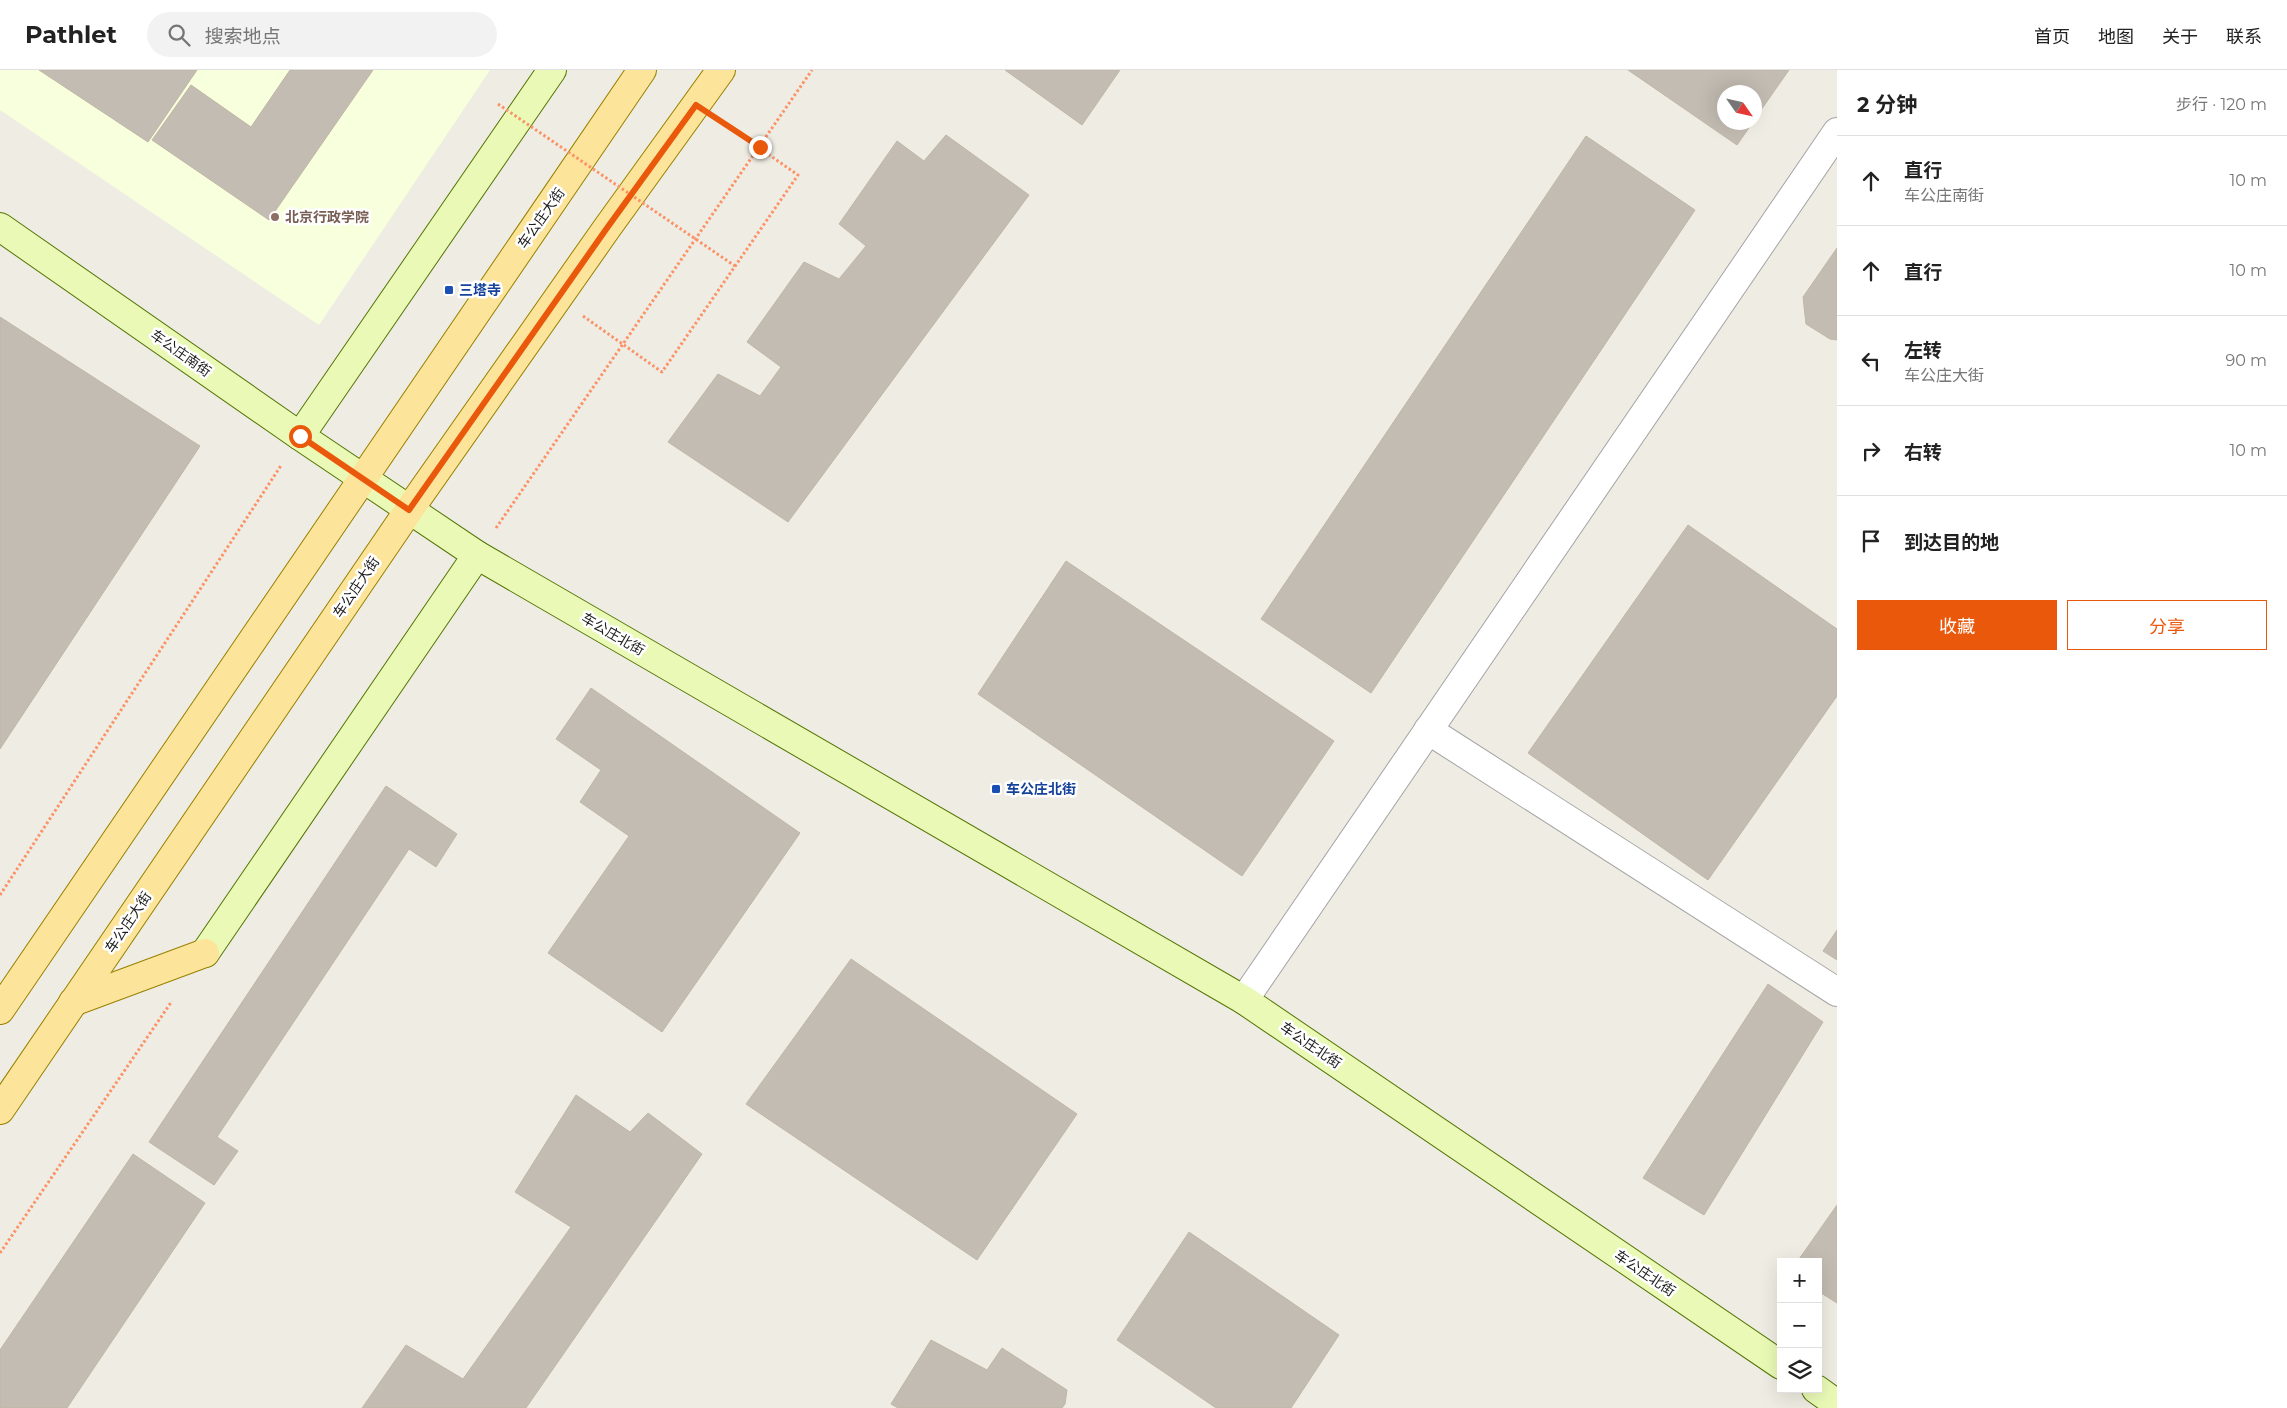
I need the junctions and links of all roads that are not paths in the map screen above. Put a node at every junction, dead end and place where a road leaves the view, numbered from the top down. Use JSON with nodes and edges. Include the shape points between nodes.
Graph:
{"nodes":[{"id":1,"x":552,"y":70,"type":"edge"},
{"id":2,"x":642,"y":70,"type":"edge"},
{"id":3,"x":720,"y":70,"type":"edge"},
{"id":4,"x":1837,"y":132,"type":"edge"},
{"id":5,"x":0,"y":227,"type":"edge"},
{"id":6,"x":300,"y":436,"type":"junction"},
{"id":7,"x":362,"y":478,"type":"junction"},
{"id":8,"x":409,"y":510,"type":"junction"},
{"id":9,"x":477,"y":555,"type":"junction"},
{"id":10,"x":1428,"y":730,"type":"junction"},
{"id":11,"x":205,"y":953,"type":"joint"},
{"id":12,"x":1837,"y":992,"type":"edge"},
{"id":13,"x":1244,"y":1000,"type":"junction"},
{"id":14,"x":73,"y":1002,"type":"junction"},
{"id":15,"x":0,"y":1010,"type":"edge"},
{"id":16,"x":0,"y":1110,"type":"edge"},
{"id":17,"x":1777,"y":1363,"type":"edge"},
{"id":18,"x":1822,"y":1393,"type":"edge"},
{"id":19,"x":1837,"y":1404,"type":"edge"}],
"edges":[{"from":1,"to":6,"type":"street"},
{"from":2,"to":7,"type":"main road","name":"车公庄大街"},
{"from":3,"to":8,"type":"main road","name":"车公庄大街"},
{"from":4,"to":10,"type":"street"},
{"from":5,"to":6,"type":"street","name":"车公庄南街"},
{"from":6,"to":7,"type":"street","name":"车公庄南街"},
{"from":7,"to":8,"type":"street","name":"车公庄南街"},
{"from":7,"to":15,"type":"main road","name":"车公庄大街"},
{"from":8,"to":9,"type":"street","name":"车公庄北街"},
{"from":8,"to":14,"type":"main road","name":"车公庄大街"},
{"from":9,"to":11,"type":"street"},
{"from":9,"to":13,"type":"street","name":"车公庄北街"},
{"from":10,"to":12,"type":"street"},
{"from":10,"to":13,"type":"street"},
{"from":11,"to":14,"type":"main road"},
{"from":13,"to":17,"type":"street","name":"车公庄北街"},
{"from":14,"to":16,"type":"main road","name":"车公庄大街"},
{"from":18,"to":19,"type":"street"}]}
